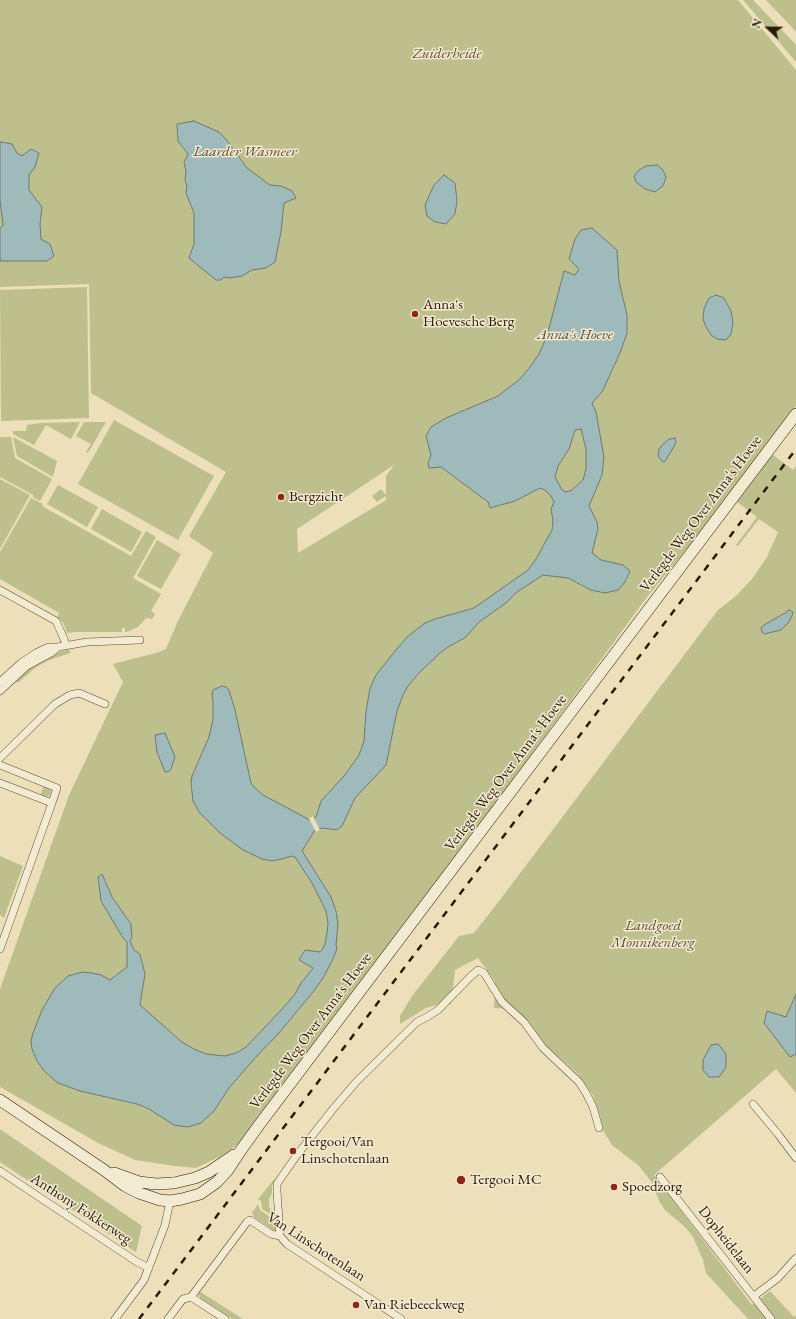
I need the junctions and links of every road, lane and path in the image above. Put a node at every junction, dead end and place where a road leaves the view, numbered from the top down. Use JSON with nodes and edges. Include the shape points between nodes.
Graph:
{"nodes":[{"id":1,"x":796,"y":414,"type":"edge"},
{"id":2,"x":0,"y":590,"type":"edge"},
{"id":3,"x":140,"y":640,"type":"dead end"},
{"id":4,"x":66,"y":645,"type":"junction"},
{"id":5,"x":58,"y":647,"type":"junction"},
{"id":6,"x":0,"y":682,"type":"edge"},
{"id":7,"x":0,"y":691,"type":"edge"},
{"id":8,"x":105,"y":704,"type":"dead end"},
{"id":9,"x":0,"y":758,"type":"edge"},
{"id":10,"x":0,"y":765,"type":"edge"},
{"id":11,"x":0,"y":783,"type":"edge"},
{"id":12,"x":52,"y":803,"type":"junction"},
{"id":13,"x":0,"y":949,"type":"edge"},
{"id":14,"x":0,"y":1101,"type":"edge"},
{"id":15,"x":753,"y":1104,"type":"dead end"},
{"id":16,"x":599,"y":1128,"type":"dead end"},
{"id":17,"x":241,"y":1150,"type":"junction"},
{"id":18,"x":796,"y":1158,"type":"edge"},
{"id":19,"x":104,"y":1170,"type":"junction"},
{"id":20,"x":0,"y":1171,"type":"edge"},
{"id":21,"x":660,"y":1177,"type":"dead end"},
{"id":22,"x":182,"y":1181,"type":"junction"},
{"id":23,"x":156,"y":1184,"type":"junction"},
{"id":24,"x":154,"y":1199,"type":"junction"},
{"id":25,"x":182,"y":1199,"type":"junction"},
{"id":26,"x":170,"y":1201,"type":"junction"},
{"id":27,"x":280,"y":1236,"type":"junction"},
{"id":28,"x":796,"y":1258,"type":"edge"},
{"id":29,"x":149,"y":1268,"type":"junction"},
{"id":30,"x":754,"y":1296,"type":"junction"},
{"id":31,"x":192,"y":1297,"type":"junction"},
{"id":32,"x":115,"y":1319,"type":"edge"},
{"id":33,"x":168,"y":1319,"type":"edge"},
{"id":34,"x":225,"y":1319,"type":"edge"},
{"id":35,"x":401,"y":1319,"type":"edge"},
{"id":36,"x":771,"y":1319,"type":"edge"}],
"edges":[{"from":1,"to":17,"type":"main road","name":"Verlegde Weg Over Anna's Hoeve"},
{"from":2,"to":4,"type":"street","via":[[56,621]]},
{"from":3,"to":4,"type":"street"},
{"from":4,"to":5,"type":"street"},
{"from":5,"to":6,"type":"street","via":[[49,647],[36,653]]},
{"from":5,"to":7,"type":"street","via":[[27,666]]},
{"from":8,"to":9,"type":"street","via":[[79,693],[70,694],[55,704]]},
{"from":10,"to":12,"type":"street","via":[[57,788]]},
{"from":11,"to":12,"type":"street"},
{"from":12,"to":13,"type":"street"},
{"from":14,"to":19,"type":"main road","name":"Verlegde Weg Over Anna's Hoeve"},
{"from":15,"to":18,"type":"street"},
{"from":16,"to":27,"type":"street","via":[[593,1107],[579,1082],[543,1048],[524,1022],[502,1002],[484,973],[478,970],[438,1010],[417,1022],[357,1081],[297,1155],[277,1184]]},
{"from":17,"to":22,"type":"main road","name":"Verlegde Weg Over Anna's Hoeve","via":[[210,1172]]},
{"from":17,"to":25,"type":"main road","name":"Verlegde Weg Over Anna's Hoeve","via":[[217,1182],[200,1194]]},
{"from":19,"to":23,"type":"main road","name":"Verlegde Weg Over Anna's Hoeve","via":[[139,1182]]},
{"from":19,"to":24,"type":"main road","name":"Verlegde Weg Over Anna's Hoeve","via":[[125,1186]]},
{"from":20,"to":29,"type":"street","name":"Anthony Fokkerweg"},
{"from":21,"to":30,"type":"street","name":"Dopheidelaan"},
{"from":22,"to":23,"type":"main road","name":"Verlegde Weg Over Anna's Hoeve"},
{"from":22,"to":25,"type":"main road","via":[[188,1188]]},
{"from":23,"to":24,"type":"main road","via":[[151,1192]]},
{"from":24,"to":26,"type":"main road","name":"Verlegde Weg Over Anna's Hoeve"},
{"from":25,"to":26,"type":"main road","name":"Verlegde Weg Over Anna's Hoeve"},
{"from":26,"to":29,"type":"street","via":[[165,1225]]},
{"from":27,"to":31,"type":"street","name":"Van Linschotenlaan","via":[[271,1234],[248,1221]]},
{"from":27,"to":35,"type":"street","name":"Van Linschotenlaan","via":[[286,1244]]},
{"from":28,"to":30,"type":"street","via":[[778,1278]]},
{"from":29,"to":32,"type":"street","via":[[144,1280]]},
{"from":30,"to":36,"type":"street","name":"Dopheidelaan"},
{"from":31,"to":33,"type":"street","via":[[183,1299]]},
{"from":31,"to":34,"type":"street"}]}
